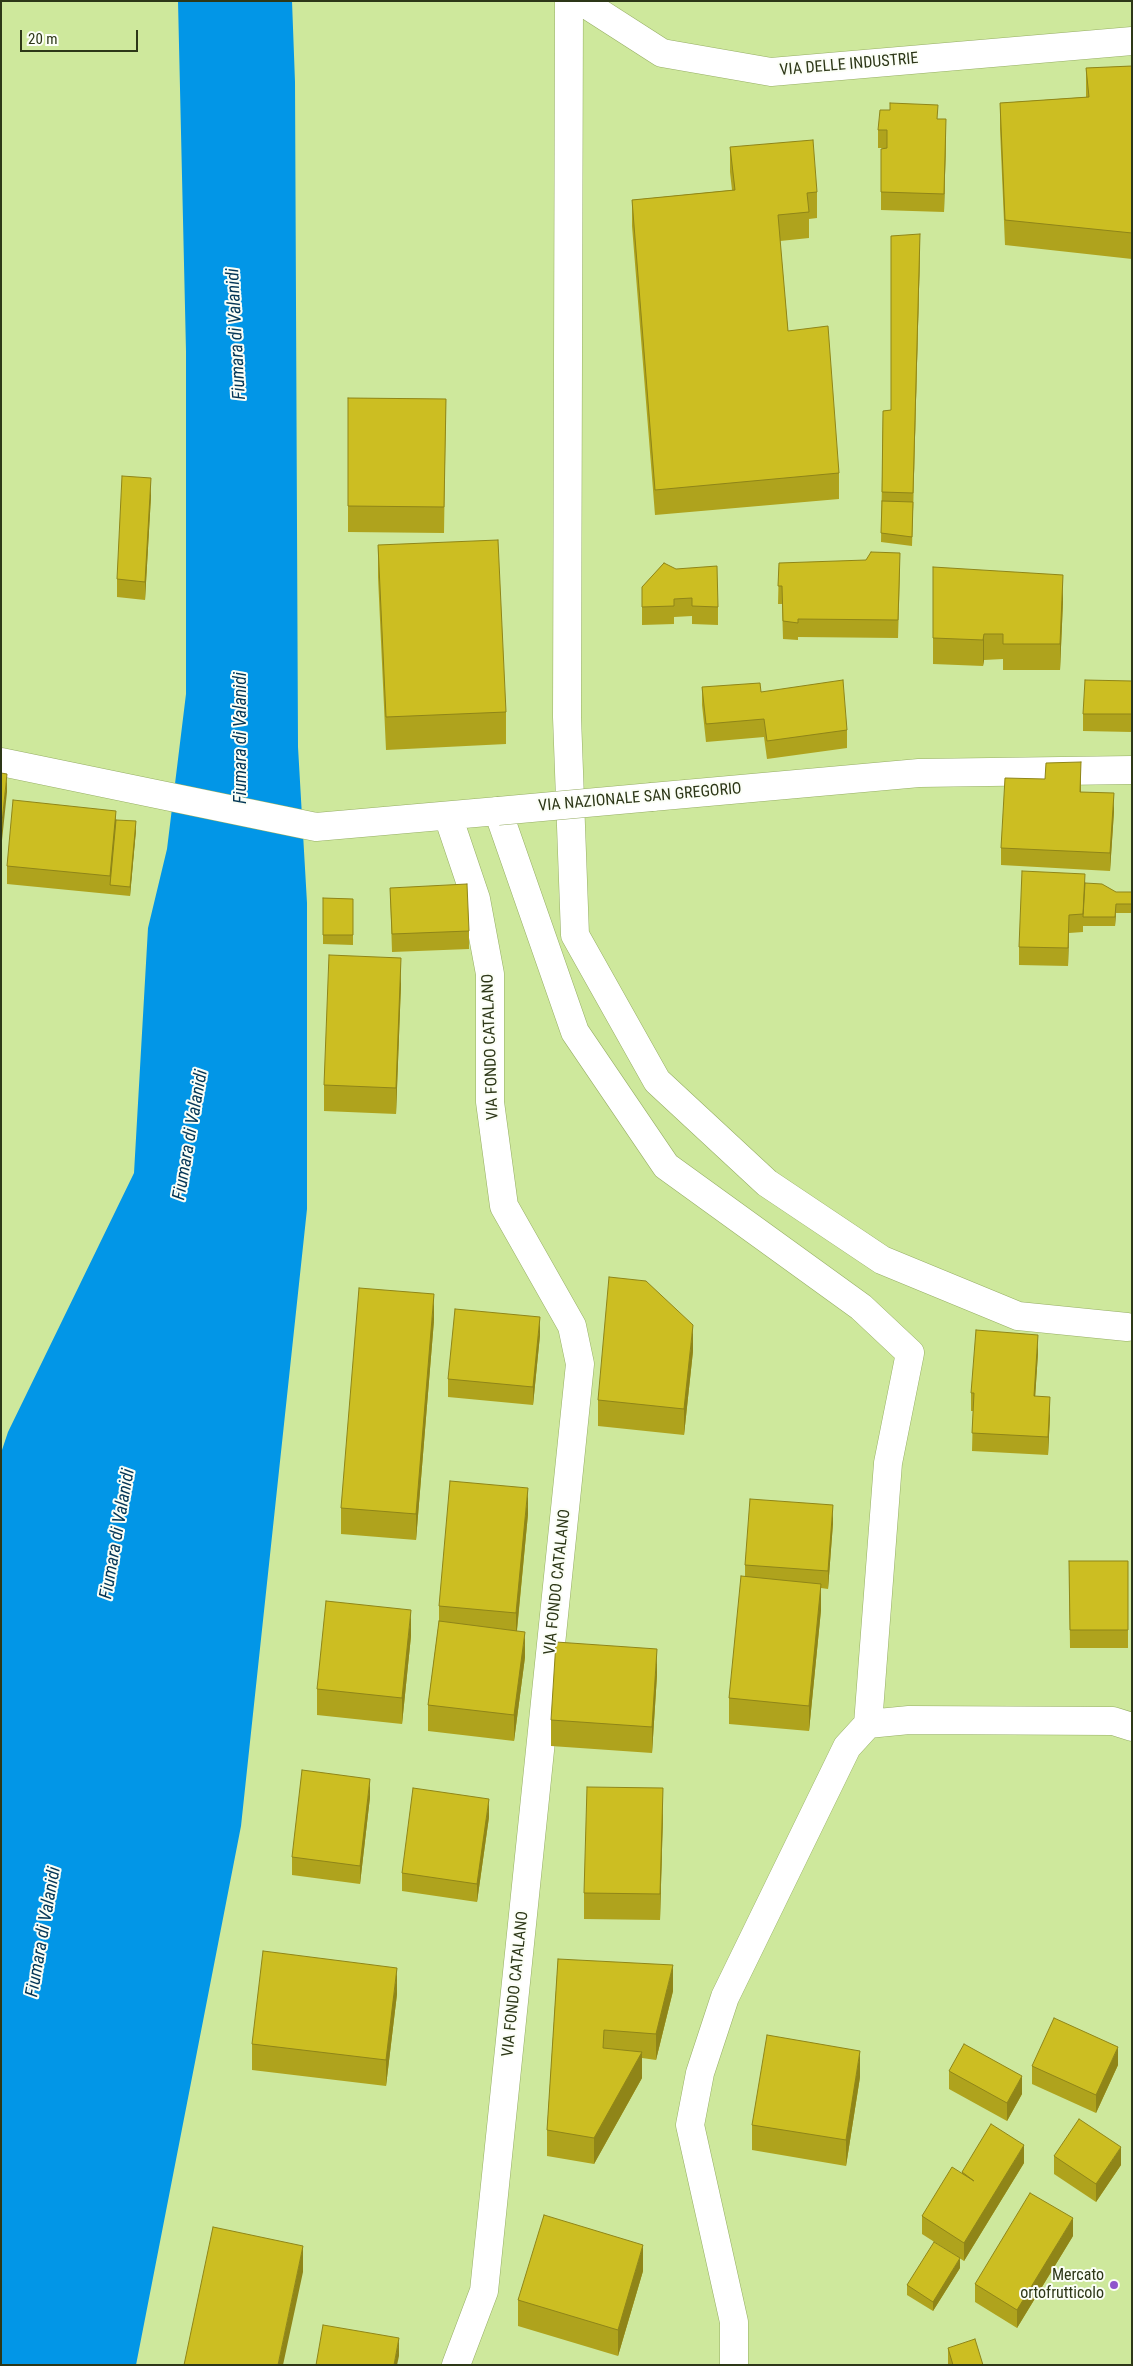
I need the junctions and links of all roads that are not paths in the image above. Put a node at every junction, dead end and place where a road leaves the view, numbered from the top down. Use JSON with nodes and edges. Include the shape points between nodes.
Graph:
{"nodes":[{"id":1,"x":569,"y":1,"type":"edge"},
{"id":2,"x":581,"y":1,"type":"edge"},
{"id":3,"x":1132,"y":41,"type":"edge"},
{"id":4,"x":1,"y":762,"type":"edge"},
{"id":5,"x":1132,"y":770,"type":"edge"},
{"id":6,"x":498,"y":811,"type":"junction"},
{"id":7,"x":448,"y":816,"type":"junction"},
{"id":8,"x":1127,"y":1327,"type":"dead end"},
{"id":9,"x":868,"y":1724,"type":"junction"},
{"id":10,"x":1132,"y":1727,"type":"edge"},
{"id":11,"x":456,"y":2365,"type":"edge"},
{"id":12,"x":734,"y":2365,"type":"edge"}],
"edges":[{"from":1,"to":8,"type":"street","via":[[567,717],[575,935],[658,1081],[766,1182],[882,1260],[1018,1316]]},
{"from":2,"to":3,"type":"street","name":"VIA DELLE INDUSTRIE","via":[[662,53],[771,72]]},
{"from":4,"to":7,"type":"street","name":"VIA NAZIONALE SAN GREGORIO","via":[[316,828]]},
{"from":5,"to":6,"type":"street","name":"VIA NAZIONALE SAN GREGORIO","bridge":true,"via":[[919,773]]},
{"from":6,"to":7,"type":"street","name":"VIA NAZIONALE SAN GREGORIO"},
{"from":6,"to":9,"type":"street","via":[[575,1032],[666,1166],[861,1307],[910,1353],[888,1463]]},
{"from":7,"to":11,"type":"street","name":"VIA FONDO CATALANO","via":[[476,899],[490,974],[490,1102],[504,1206],[572,1326],[580,1364],[484,2291]]},
{"from":9,"to":10,"type":"street","via":[[909,1720],[1113,1721]]},
{"from":9,"to":12,"type":"street","via":[[847,1747],[725,1997],[700,2073],[690,2125],[734,2322]]}]}
